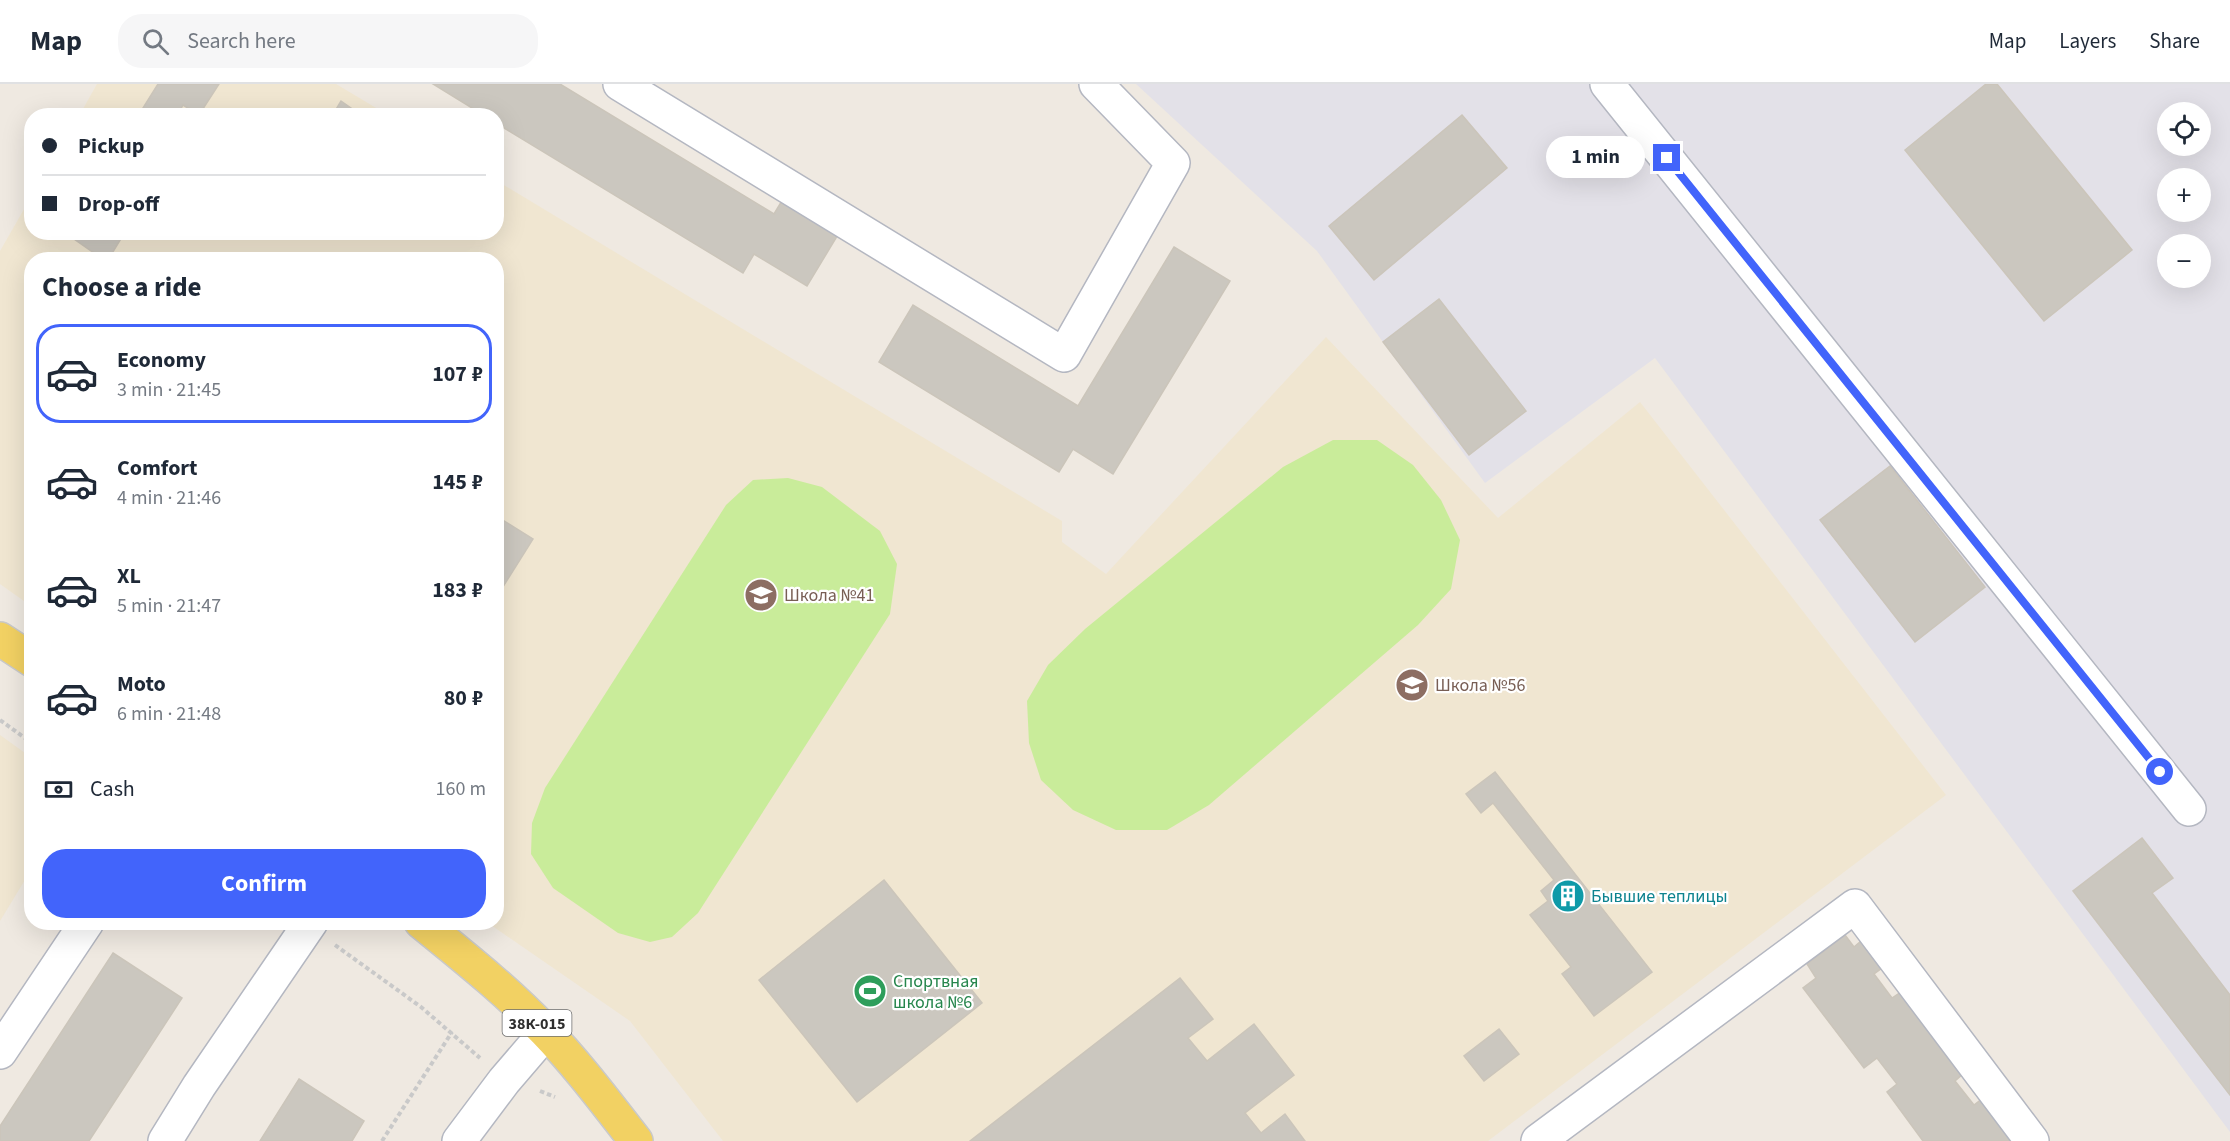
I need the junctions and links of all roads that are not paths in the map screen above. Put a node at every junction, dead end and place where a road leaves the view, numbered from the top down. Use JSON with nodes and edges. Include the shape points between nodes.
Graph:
{"nodes":[{"id":1,"x":620,"y":84,"type":"edge"},
{"id":2,"x":1096,"y":84,"type":"edge"},
{"id":3,"x":1607,"y":84,"type":"edge"},
{"id":4,"x":0,"y":639,"type":"edge"},
{"id":5,"x":24,"y":655,"type":"edge"},
{"id":6,"x":2190,"y":809,"type":"dead end"},
{"id":7,"x":82,"y":930,"type":"edge"},
{"id":8,"x":431,"y":930,"type":"edge"},
{"id":9,"x":321,"y":932,"type":"edge"},
{"id":10,"x":546,"y":1032,"type":"junction"},
{"id":11,"x":0,"y":1052,"type":"edge"},
{"id":12,"x":165,"y":1141,"type":"edge"},
{"id":13,"x":459,"y":1141,"type":"edge"},
{"id":14,"x":636,"y":1141,"type":"edge"},
{"id":15,"x":1538,"y":1141,"type":"edge"},
{"id":16,"x":2032,"y":1141,"type":"edge"}],
"edges":[{"from":1,"to":2,"type":"street","via":[[1064,355],[1173,163]]},
{"from":3,"to":6,"type":"street"},
{"from":4,"to":5,"type":"main road"},
{"from":7,"to":11,"type":"street"},
{"from":8,"to":10,"type":"main road","number":"38К-015"},
{"from":9,"to":12,"type":"street","via":[[199,1086]]},
{"from":10,"to":13,"type":"street"},
{"from":10,"to":14,"type":"main road","number":"38К-015"},
{"from":15,"to":16,"type":"street","via":[[1855,906]]}]}
